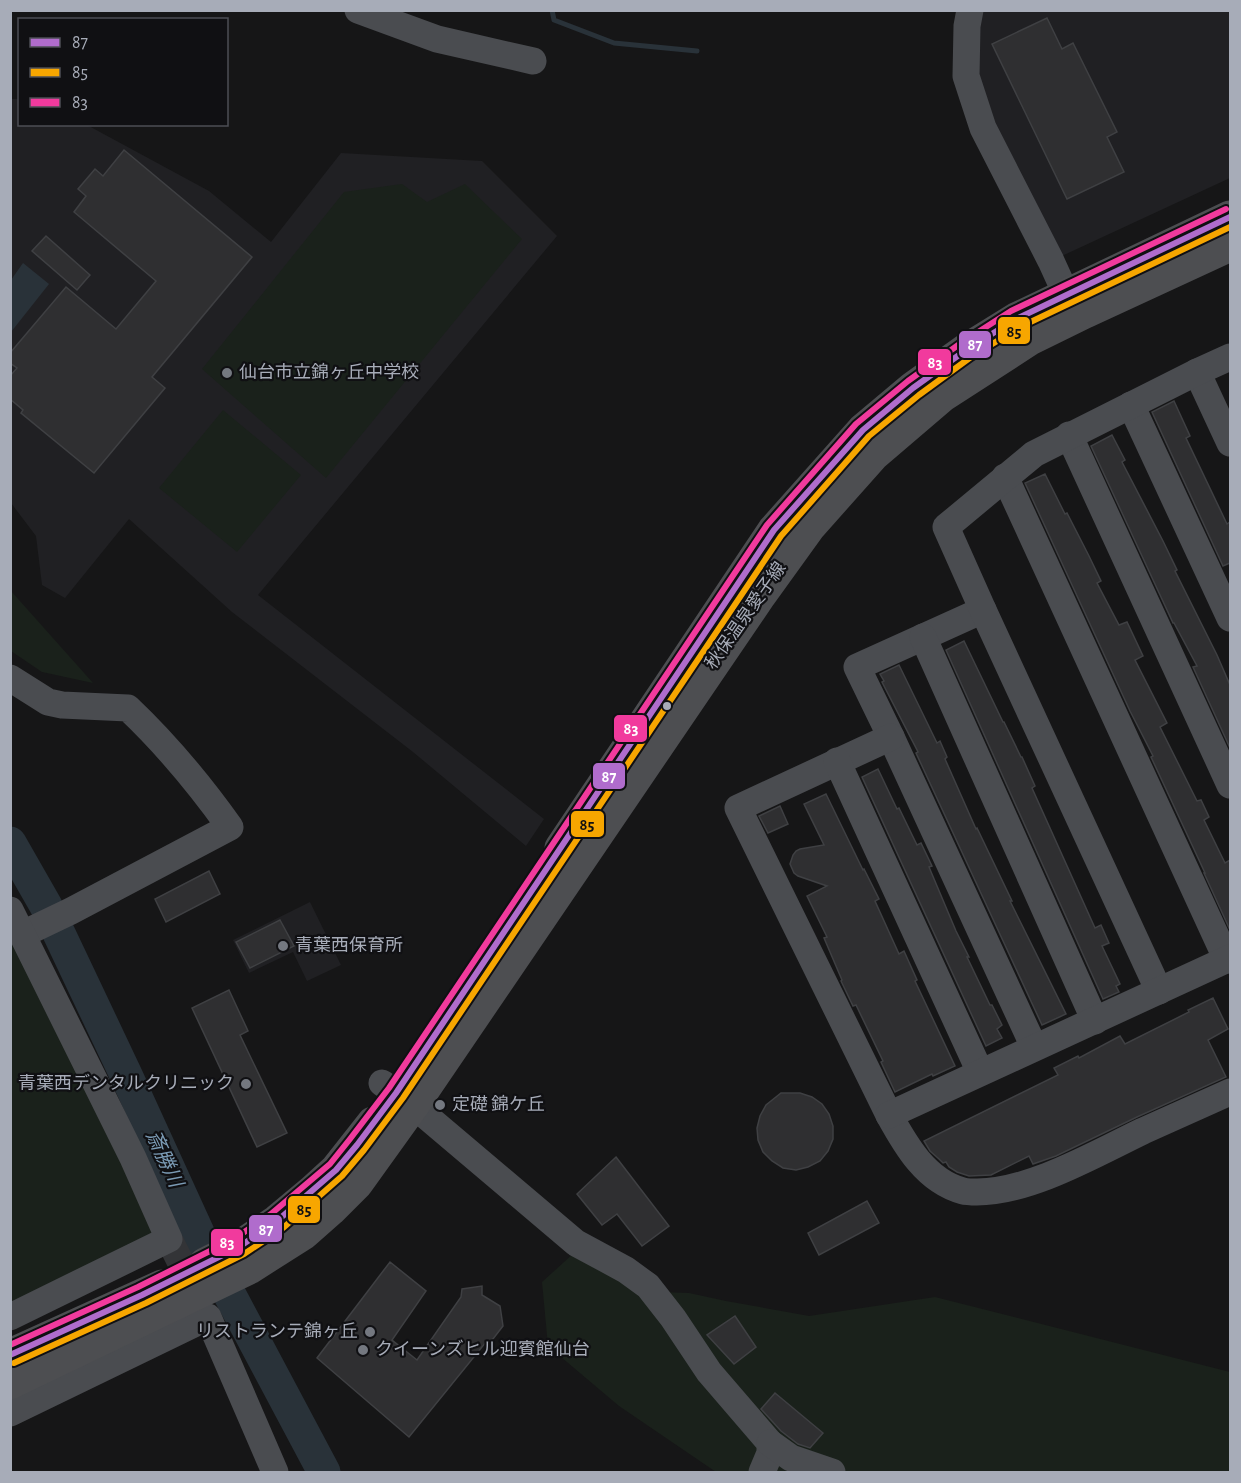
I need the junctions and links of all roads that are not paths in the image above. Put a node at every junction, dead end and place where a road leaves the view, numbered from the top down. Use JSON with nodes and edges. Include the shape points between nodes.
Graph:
{"nodes":[{"id":1,"x":358,"y":10,"type":"edge"},
{"id":2,"x":970,"y":10,"type":"edge"},
{"id":3,"x":533,"y":61,"type":"dead end"},
{"id":4,"x":1230,"y":217,"type":"edge"},
{"id":5,"x":1230,"y":245,"type":"edge"},
{"id":6,"x":1066,"y":294,"type":"junction"},
{"id":7,"x":1230,"y":357,"type":"edge"},
{"id":8,"x":1197,"y":372,"type":"junction"},
{"id":9,"x":1131,"y":405,"type":"junction"},
{"id":10,"x":1069,"y":435,"type":"junction"},
{"id":11,"x":1230,"y":443,"type":"edge"},
{"id":12,"x":1005,"y":477,"type":"junction"},
{"id":13,"x":983,"y":610,"type":"junction"},
{"id":14,"x":1230,"y":618,"type":"edge"},
{"id":15,"x":923,"y":637,"type":"junction"},
{"id":16,"x":10,"y":678,"type":"edge"},
{"id":17,"x":891,"y":736,"type":"junction"},
{"id":18,"x":837,"y":761,"type":"junction"},
{"id":19,"x":1230,"y":785,"type":"edge"},
{"id":20,"x":10,"y":910,"type":"edge"},
{"id":21,"x":26,"y":932,"type":"junction"},
{"id":22,"x":1228,"y":959,"type":"edge"},
{"id":23,"x":1159,"y":992,"type":"junction"},
{"id":24,"x":1095,"y":1021,"type":"junction"},
{"id":25,"x":1034,"y":1047,"type":"junction"},
{"id":26,"x":980,"y":1072,"type":"junction"},
{"id":27,"x":1230,"y":1092,"type":"edge"},
{"id":28,"x":397,"y":1094,"type":"junction"},
{"id":29,"x":889,"y":1114,"type":"junction"},
{"id":30,"x":147,"y":1306,"type":"junction"},
{"id":31,"x":10,"y":1317,"type":"edge"},
{"id":32,"x":10,"y":1355,"type":"edge"},
{"id":33,"x":10,"y":1383,"type":"edge"},
{"id":34,"x":10,"y":1413,"type":"edge"},
{"id":35,"x":770,"y":1443,"type":"junction"},
{"id":36,"x":275,"y":1473,"type":"edge"},
{"id":37,"x":762,"y":1473,"type":"edge"},
{"id":38,"x":832,"y":1473,"type":"edge"}],
"edges":[{"from":1,"to":3,"type":"street","via":[[437,39]]},
{"from":2,"to":6,"type":"street","via":[[966,76],[983,128]]},
{"from":4,"to":6,"type":"main road","name":"秋保温泉愛子線"},
{"from":5,"to":28,"type":"main road","name":"秋保温泉愛子線","via":[[1030,339],[942,396],[873,455],[809,527]]},
{"from":6,"to":28,"type":"main road","name":"秋保温泉愛子線","via":[[1016,319],[914,388],[863,430],[774,530]]},
{"from":7,"to":8,"type":"street"},
{"from":8,"to":9,"type":"street"},
{"from":8,"to":11,"type":"street"},
{"from":9,"to":10,"type":"street"},
{"from":9,"to":14,"type":"street"},
{"from":10,"to":12,"type":"street","via":[[1034,454]]},
{"from":10,"to":19,"type":"street"},
{"from":12,"to":13,"type":"street","via":[[946,527]]},
{"from":12,"to":22,"type":"street"},
{"from":13,"to":15,"type":"street"},
{"from":13,"to":23,"type":"street"},
{"from":15,"to":17,"type":"street","via":[[857,667]]},
{"from":15,"to":24,"type":"street"},
{"from":16,"to":21,"type":"street","via":[[48,702],[128,708],[151,730],[230,827]]},
{"from":17,"to":18,"type":"street"},
{"from":17,"to":25,"type":"street"},
{"from":18,"to":26,"type":"street"},
{"from":18,"to":29,"type":"street","via":[[738,808]]},
{"from":20,"to":21,"type":"street"},
{"from":21,"to":31,"type":"street","via":[[169,1239]]},
{"from":22,"to":23,"type":"street"},
{"from":23,"to":24,"type":"street"},
{"from":24,"to":25,"type":"street"},
{"from":25,"to":26,"type":"street"},
{"from":26,"to":29,"type":"street"},
{"from":27,"to":29,"type":"street","via":[[1071,1166],[1022,1185],[984,1192],[964,1191],[929,1172],[914,1157]]},
{"from":28,"to":30,"type":"main road","name":"秋保温泉愛子線","via":[[336,1170],[277,1221],[244,1257]]},
{"from":28,"to":35,"type":"street","via":[[576,1243],[648,1286],[709,1372]]},
{"from":30,"to":32,"type":"main road","name":"秋保温泉愛子線"},
{"from":30,"to":33,"type":"main road","name":"秋保温泉愛子線"},
{"from":34,"to":36,"type":"street","via":[[208,1317]]},
{"from":35,"to":37,"type":"street"},
{"from":35,"to":38,"type":"street","via":[[791,1458]]}]}
